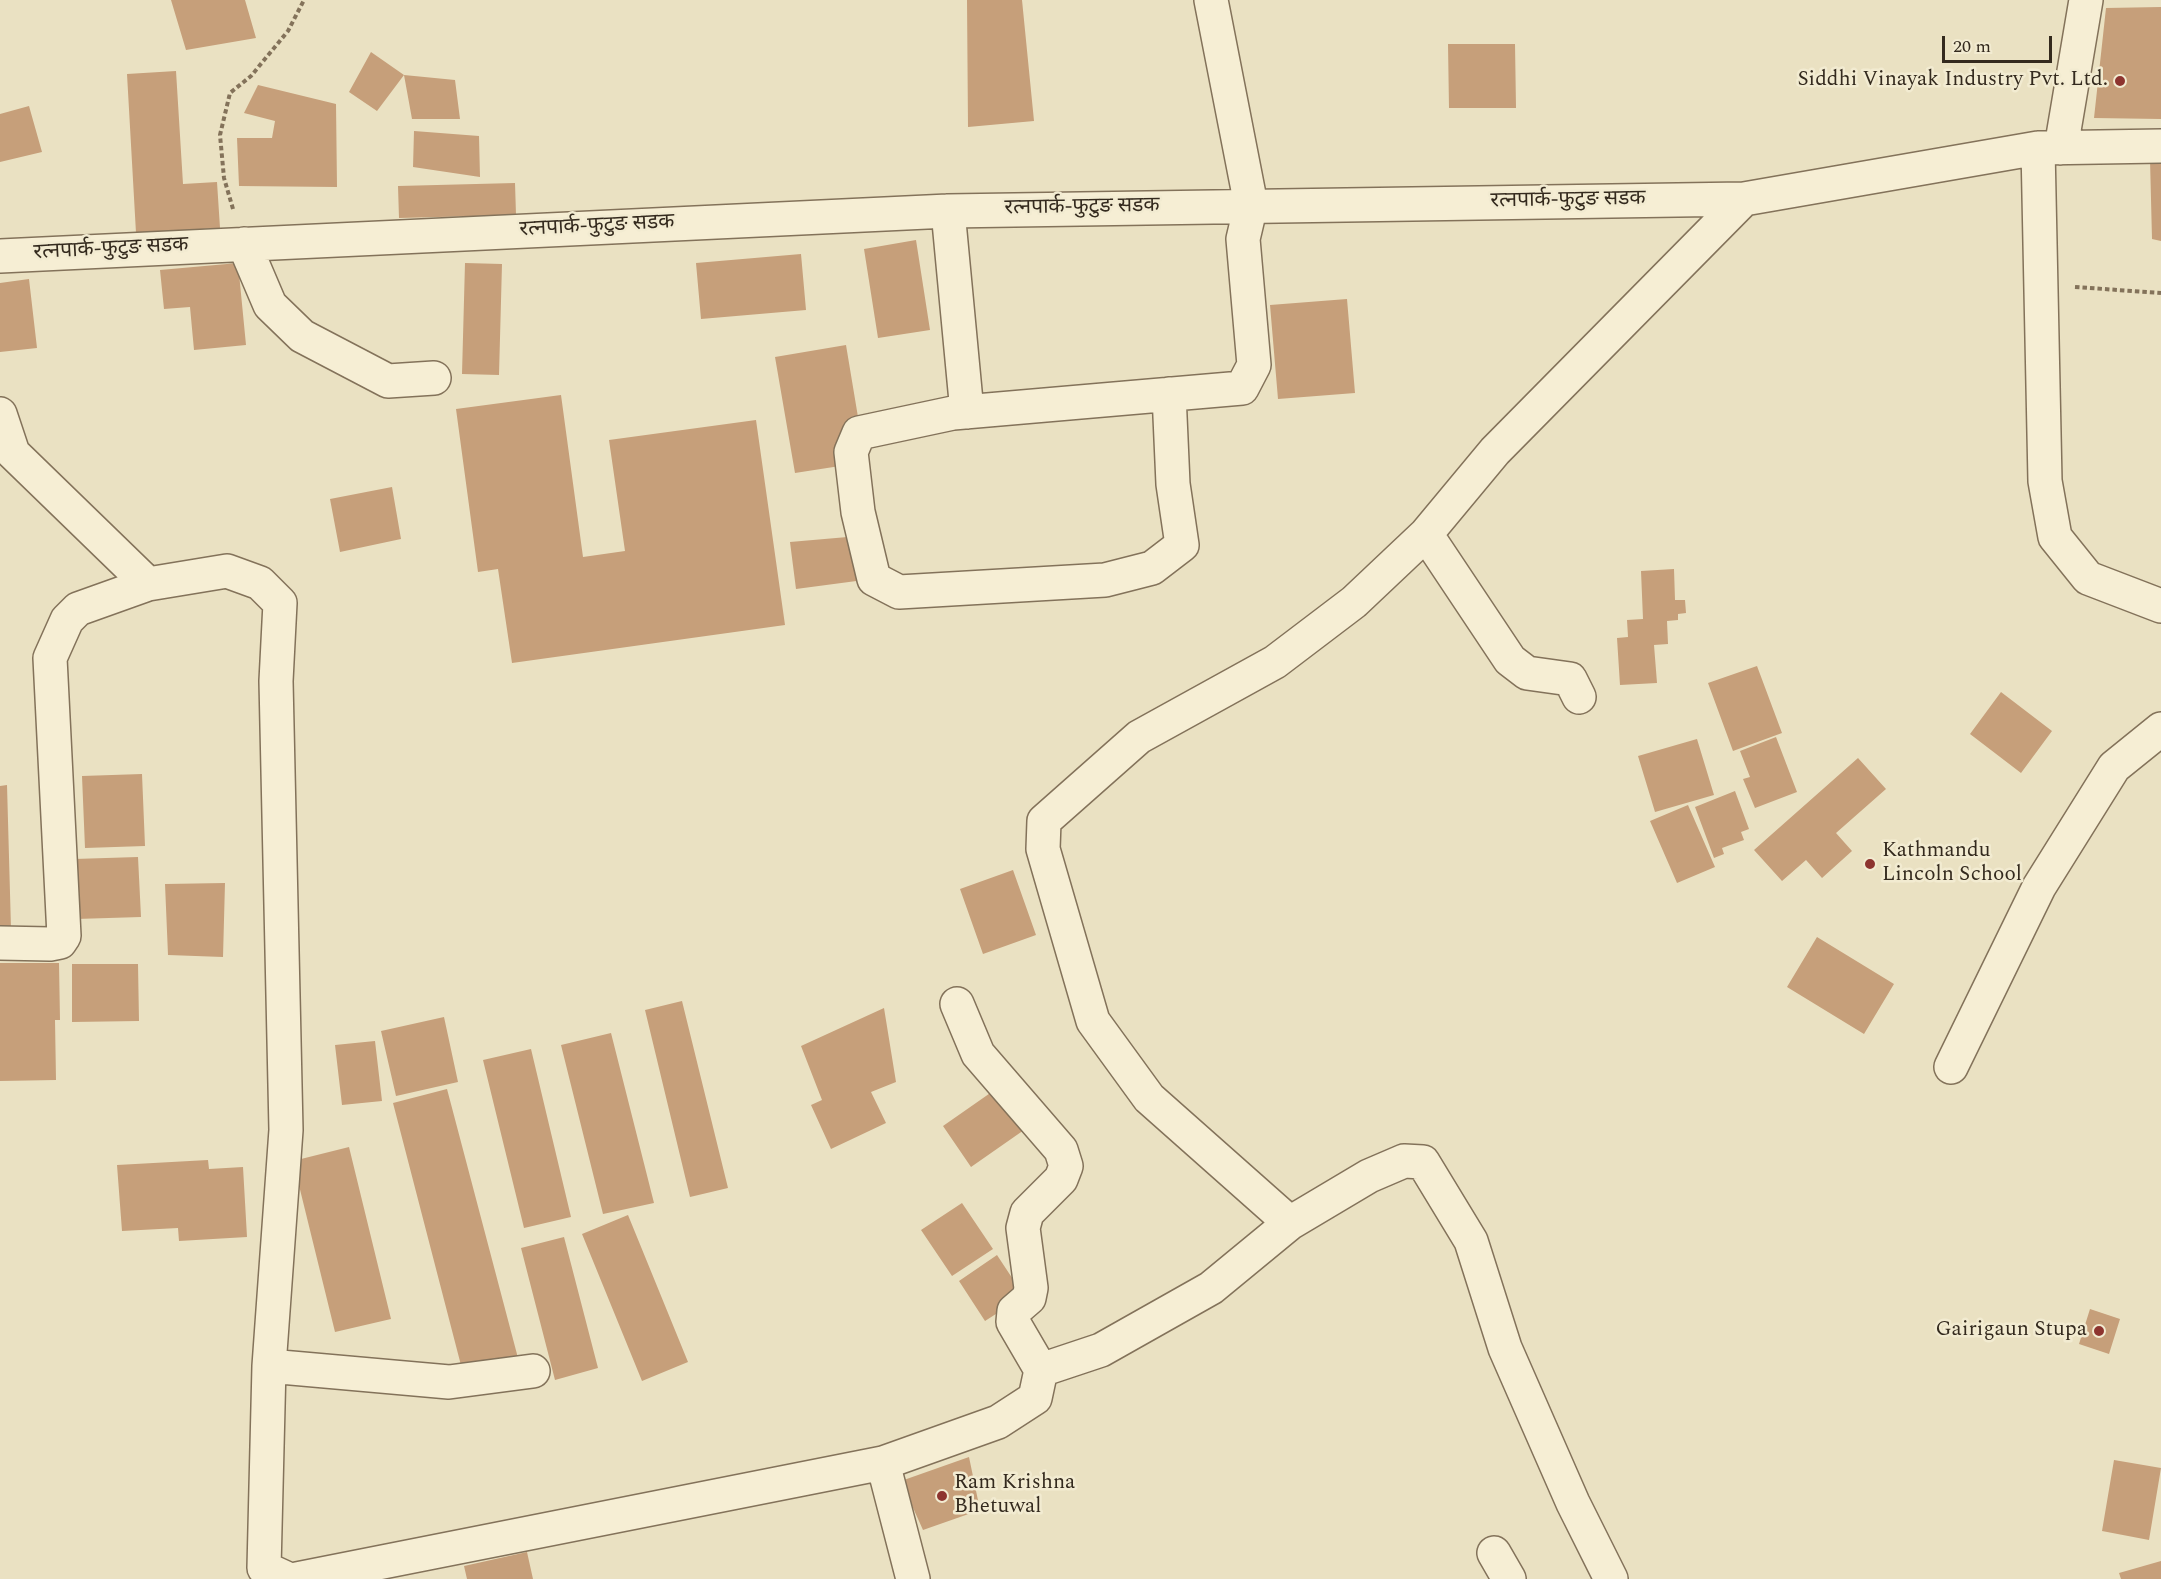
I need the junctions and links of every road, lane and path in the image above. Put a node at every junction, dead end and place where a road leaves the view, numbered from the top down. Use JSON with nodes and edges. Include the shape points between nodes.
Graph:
{"nodes":[{"id":1,"x":304,"y":0,"type":"edge"},
{"id":2,"x":1211,"y":0,"type":"edge"},
{"id":3,"x":2086,"y":0,"type":"edge"},
{"id":4,"x":2161,"y":146,"type":"edge"},
{"id":5,"x":2049,"y":148,"type":"junction"},
{"id":6,"x":1744,"y":199,"type":"junction"},
{"id":7,"x":1251,"y":205,"type":"junction"},
{"id":8,"x":948,"y":211,"type":"junction"},
{"id":9,"x":244,"y":244,"type":"junction"},
{"id":10,"x":0,"y":256,"type":"edge"},
{"id":11,"x":2041,"y":285,"type":"junction"},
{"id":12,"x":2161,"y":292,"type":"edge"},
{"id":13,"x":434,"y":378,"type":"dead end"},
{"id":14,"x":1169,"y":394,"type":"junction"},
{"id":15,"x":967,"y":412,"type":"junction"},
{"id":16,"x":0,"y":414,"type":"edge"},
{"id":17,"x":1426,"y":534,"type":"junction"},
{"id":18,"x":148,"y":584,"type":"junction"},
{"id":19,"x":2161,"y":606,"type":"edge"},
{"id":20,"x":1579,"y":697,"type":"dead end"},
{"id":21,"x":2161,"y":729,"type":"edge"},
{"id":22,"x":0,"y":943,"type":"edge"},
{"id":23,"x":957,"y":1004,"type":"dead end"},
{"id":24,"x":1951,"y":1067,"type":"dead end"},
{"id":25,"x":1290,"y":1223,"type":"junction"},
{"id":26,"x":269,"y":1366,"type":"junction"},
{"id":27,"x":1041,"y":1370,"type":"junction"},
{"id":28,"x":533,"y":1371,"type":"dead end"},
{"id":29,"x":883,"y":1463,"type":"junction"},
{"id":30,"x":273,"y":1576,"type":"edge"},
{"id":31,"x":297,"y":1579,"type":"edge"},
{"id":32,"x":913,"y":1579,"type":"edge"},
{"id":33,"x":1611,"y":1579,"type":"edge"}],
"edges":[{"from":1,"to":9,"type":"path","via":[[281,40],[251,76],[230,93],[220,135],[224,178]]},
{"from":2,"to":7,"type":"street"},
{"from":3,"to":5,"type":"street"},
{"from":4,"to":5,"type":"street","name":"रत्नपार्क-फुटुङ सडक"},
{"from":5,"to":6,"type":"street","name":"रत्नपार्क-फुटुङ सडक"},
{"from":5,"to":11,"type":"street"},
{"from":6,"to":7,"type":"street","name":"रत्नपार्क-फुटुङ सडक"},
{"from":6,"to":17,"type":"street","via":[[1495,451]]},
{"from":7,"to":8,"type":"street","name":"रत्नपार्क-फुटुङ सडक"},
{"from":7,"to":14,"type":"street","via":[[1243,239],[1254,365],[1242,388]]},
{"from":8,"to":9,"type":"street","name":"रत्नपार्क-फुटुङ सडक"},
{"from":8,"to":15,"type":"street"},
{"from":9,"to":10,"type":"street","name":"रत्नपार्क-फुटुङ सडक"},
{"from":9,"to":13,"type":"street","via":[[270,305],[302,336],[388,381]]},
{"from":11,"to":12,"type":"path"},
{"from":11,"to":19,"type":"street","via":[[2045,480],[2055,537],[2088,578]]},
{"from":14,"to":15,"type":"street"},
{"from":14,"to":15,"type":"street","via":[[1173,484],[1182,545],[1152,568],[1105,580],[899,592],[874,579],[858,512],[851,452],[859,433]]},
{"from":16,"to":18,"type":"street","via":[[12,453]]},
{"from":17,"to":20,"type":"street","via":[[1510,660],[1527,673],[1570,679]]},
{"from":17,"to":25,"type":"street","via":[[1354,602],[1275,662],[1139,737],[1044,821],[1043,849],[1093,1021],[1149,1098]]},
{"from":18,"to":22,"type":"street","via":[[78,609],[67,620],[50,658],[64,936],[60,942],[50,944]]},
{"from":18,"to":26,"type":"street","via":[[227,570],[260,583],[280,603],[276,681],[286,1130]]},
{"from":21,"to":24,"type":"street","via":[[2114,767],[2039,887]]},
{"from":23,"to":27,"type":"street","via":[[978,1054],[1061,1150],[1066,1166],[1061,1179],[1027,1213],[1023,1228],[1031,1288],[1029,1298],[1014,1311],[1012,1322]]},
{"from":25,"to":27,"type":"street","via":[[1211,1288],[1101,1350]]},
{"from":25,"to":33,"type":"street","via":[[1378,1172],[1404,1161],[1423,1162],[1471,1241],[1505,1348]]},
{"from":26,"to":28,"type":"street","via":[[448,1382]]},
{"from":26,"to":30,"type":"street"},
{"from":27,"to":29,"type":"street","via":[[1035,1398],[998,1422]]},
{"from":29,"to":31,"type":"street"},
{"from":29,"to":32,"type":"street"}]}
